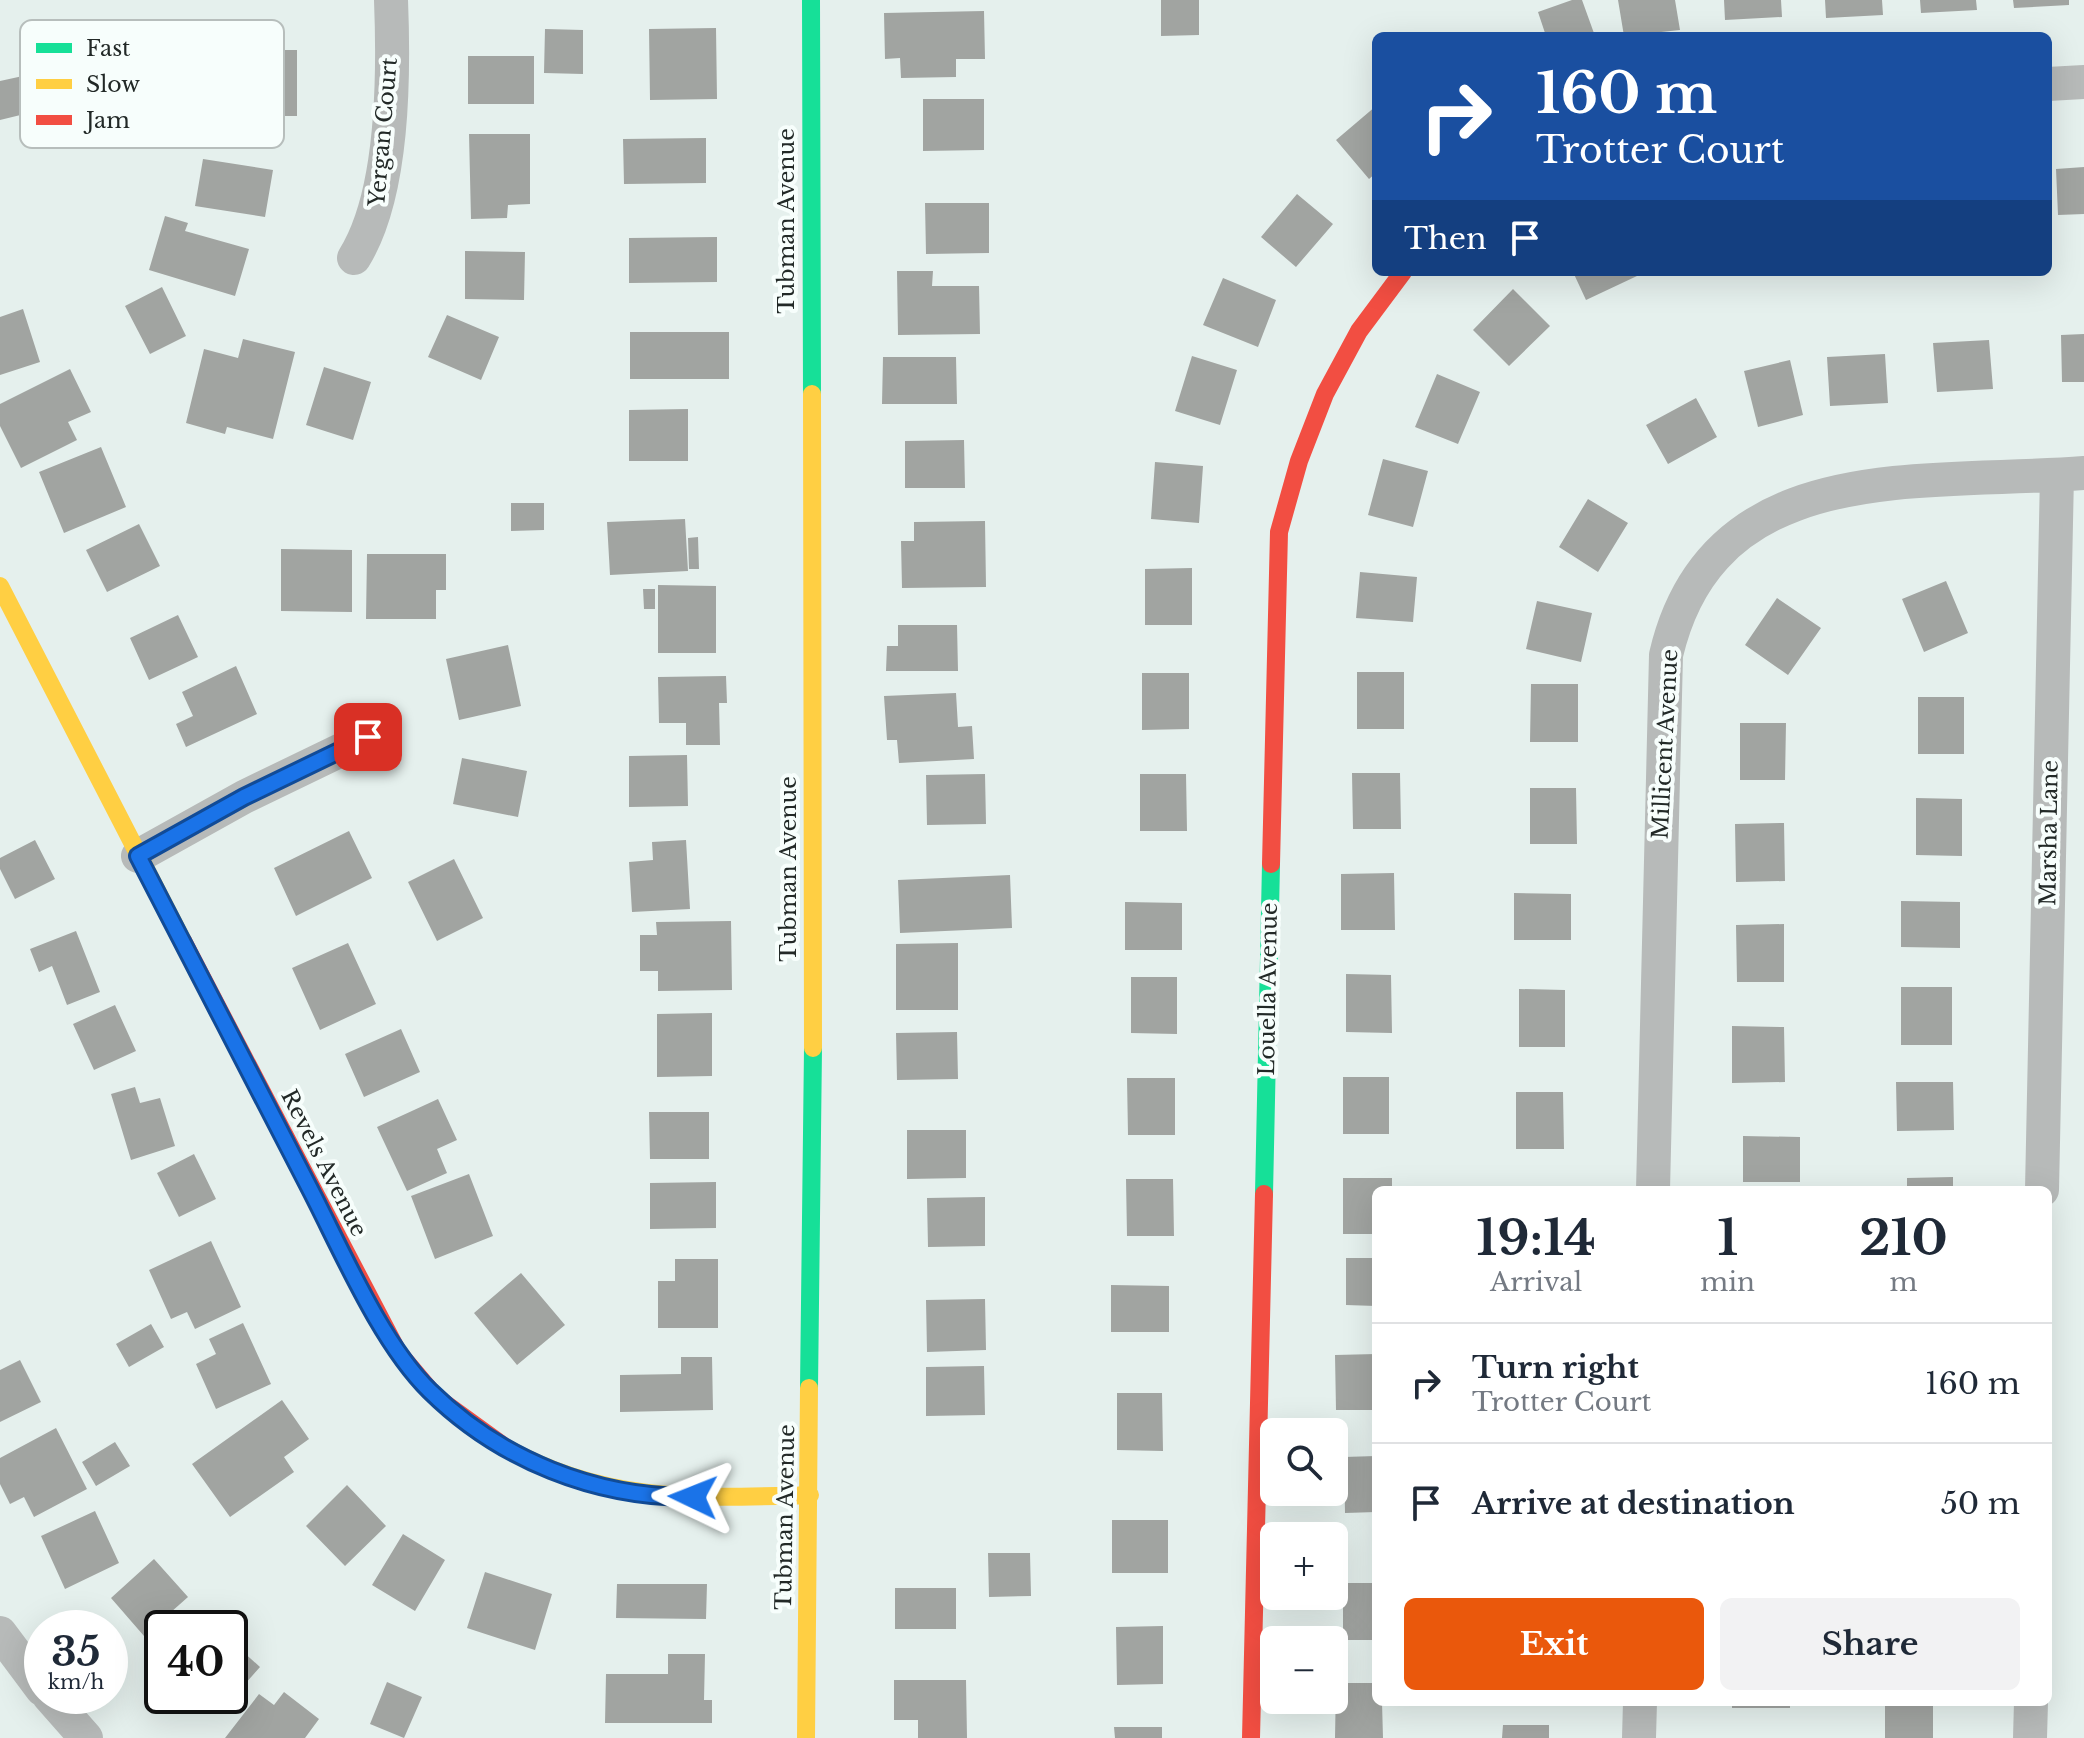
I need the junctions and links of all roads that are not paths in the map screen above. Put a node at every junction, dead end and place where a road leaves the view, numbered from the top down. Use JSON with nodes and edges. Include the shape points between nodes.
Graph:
{"nodes":[{"id":1,"x":391,"y":0,"type":"edge"},
{"id":2,"x":811,"y":0,"type":"edge"},
{"id":3,"x":2084,"y":82,"type":"edge"},
{"id":4,"x":2052,"y":84,"type":"edge"},
{"id":5,"x":354,"y":258,"type":"dead end"},
{"id":6,"x":1399,"y":276,"type":"edge"},
{"id":7,"x":2070,"y":474,"type":"edge"},
{"id":8,"x":0,"y":586,"type":"edge"},
{"id":9,"x":368,"y":737,"type":"dead end"},
{"id":10,"x":138,"y":856,"type":"junction"},
{"id":11,"x":1653,"y":1186,"type":"edge"},
{"id":12,"x":2042,"y":1186,"type":"edge"},
{"id":13,"x":810,"y":1495,"type":"junction"},
{"id":14,"x":0,"y":1633,"type":"edge"},
{"id":15,"x":24,"y":1665,"type":"edge"},
{"id":16,"x":1640,"y":1706,"type":"edge"},
{"id":17,"x":2031,"y":1706,"type":"edge"},
{"id":18,"x":65,"y":1714,"type":"edge"},
{"id":19,"x":86,"y":1738,"type":"edge"},
{"id":20,"x":806,"y":1738,"type":"edge"},
{"id":21,"x":1251,"y":1738,"type":"edge"},
{"id":22,"x":1639,"y":1738,"type":"edge"},
{"id":23,"x":2030,"y":1738,"type":"edge"}],
"edges":[{"from":1,"to":5,"type":"street","name":"Yergan Court","via":[[381,197],[367,239]]},
{"from":2,"to":13,"type":"street","name":"Tubman Avenue"},
{"from":3,"to":4,"type":"street"},
{"from":6,"to":21,"type":"street","name":"Louella Avenue","via":[[1332,377],[1311,421],[1279,532]]},
{"from":7,"to":11,"type":"street","name":"Millicent Avenue","via":[[1870,483],[1792,504],[1743,530],[1693,583],[1666,655]]},
{"from":7,"to":12,"type":"street","name":"Marsha Lane"},
{"from":8,"to":10,"type":"street","name":"Revels Avenue"},
{"from":9,"to":10,"type":"street"},
{"from":10,"to":13,"type":"street","name":"Revels Avenue","via":[[361,1287],[409,1368],[431,1392],[481,1433],[586,1483],[663,1497]]},
{"from":13,"to":20,"type":"street","name":"Tubman Avenue"},
{"from":14,"to":15,"type":"street"},
{"from":16,"to":22,"type":"street"},
{"from":17,"to":23,"type":"street"},
{"from":18,"to":19,"type":"street"}]}
